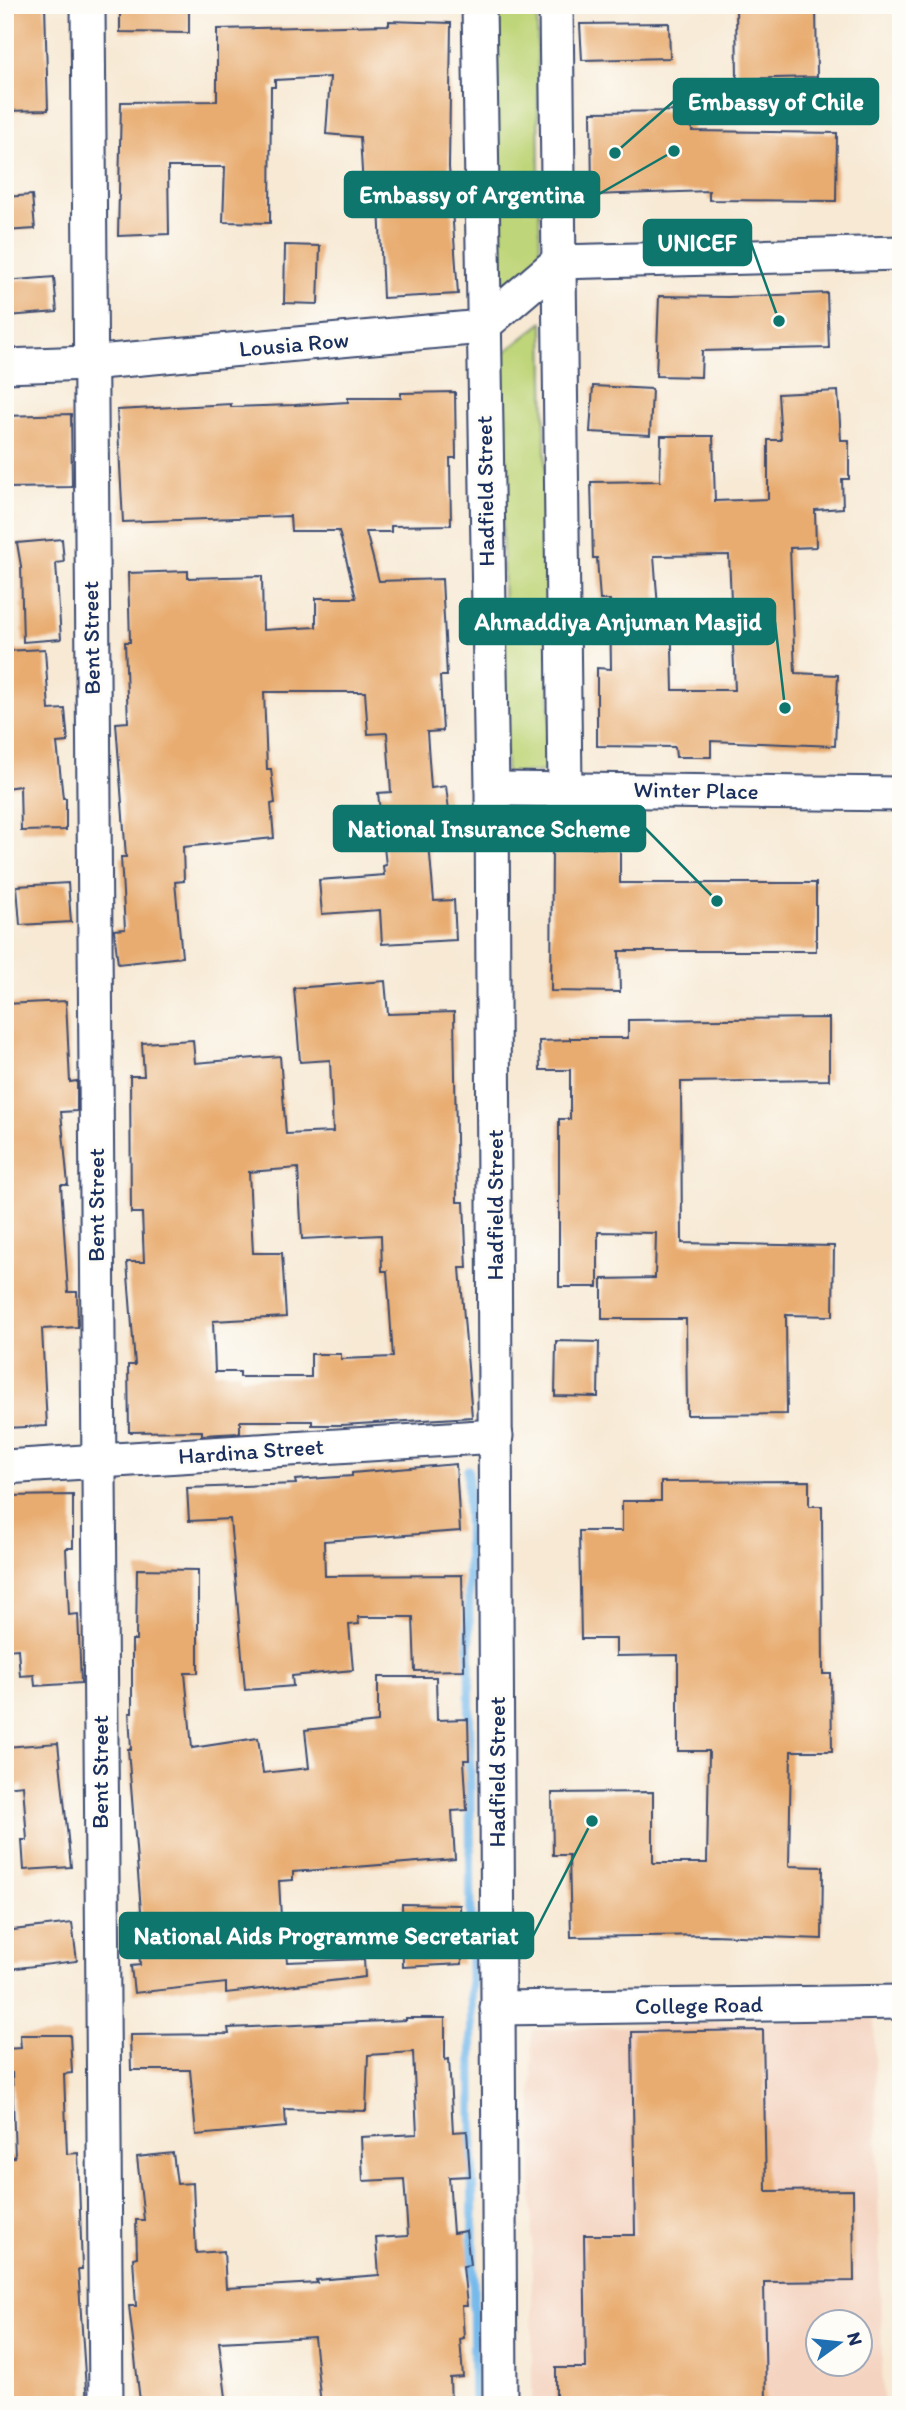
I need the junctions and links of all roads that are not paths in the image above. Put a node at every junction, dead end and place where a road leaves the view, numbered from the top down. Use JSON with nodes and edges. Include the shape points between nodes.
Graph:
{"nodes":[{"id":1,"x":88,"y":5,"type":"edge"},
{"id":2,"x":479,"y":5,"type":"edge"},
{"id":3,"x":556,"y":5,"type":"edge"},
{"id":4,"x":901,"y":253,"type":"edge"},
{"id":5,"x":558,"y":262,"type":"junction"},
{"id":6,"x":482,"y":327,"type":"junction"},
{"id":7,"x":88,"y":363,"type":"junction"},
{"id":8,"x":5,"y":366,"type":"edge"},
{"id":9,"x":565,"y":788,"type":"junction"},
{"id":10,"x":492,"y":789,"type":"junction"},
{"id":11,"x":901,"y":794,"type":"edge"},
{"id":12,"x":496,"y":1436,"type":"junction"},
{"id":13,"x":98,"y":1461,"type":"junction"},
{"id":14,"x":5,"y":1467,"type":"edge"},
{"id":15,"x":901,"y":2002,"type":"edge"},
{"id":16,"x":497,"y":2008,"type":"junction"},
{"id":17,"x":106,"y":2405,"type":"edge"},
{"id":18,"x":500,"y":2405,"type":"edge"}],
"edges":[{"from":1,"to":7,"type":"street","name":"Bent Street"},
{"from":2,"to":6,"type":"street","name":"Hadfield Street"},
{"from":3,"to":5,"type":"street"},
{"from":4,"to":5,"type":"street"},
{"from":5,"to":6,"type":"street"},
{"from":5,"to":9,"type":"street"},
{"from":6,"to":7,"type":"street","name":"Lousia Row"},
{"from":6,"to":10,"type":"street","name":"Hadfield Street"},
{"from":7,"to":8,"type":"street","name":"Lousia Row"},
{"from":7,"to":13,"type":"street","name":"Bent Street"},
{"from":9,"to":10,"type":"street","name":"Winter Place"},
{"from":9,"to":11,"type":"street","name":"Winter Place"},
{"from":10,"to":12,"type":"street","name":"Hadfield Street"},
{"from":12,"to":13,"type":"street","name":"Hardina Street"},
{"from":12,"to":16,"type":"street","name":"Hadfield Street"},
{"from":13,"to":14,"type":"street","name":"Hardina Street"},
{"from":13,"to":17,"type":"street","name":"Bent Street"},
{"from":15,"to":16,"type":"street","name":"College Road"},
{"from":16,"to":18,"type":"street","name":"Hadfield Street"}]}
